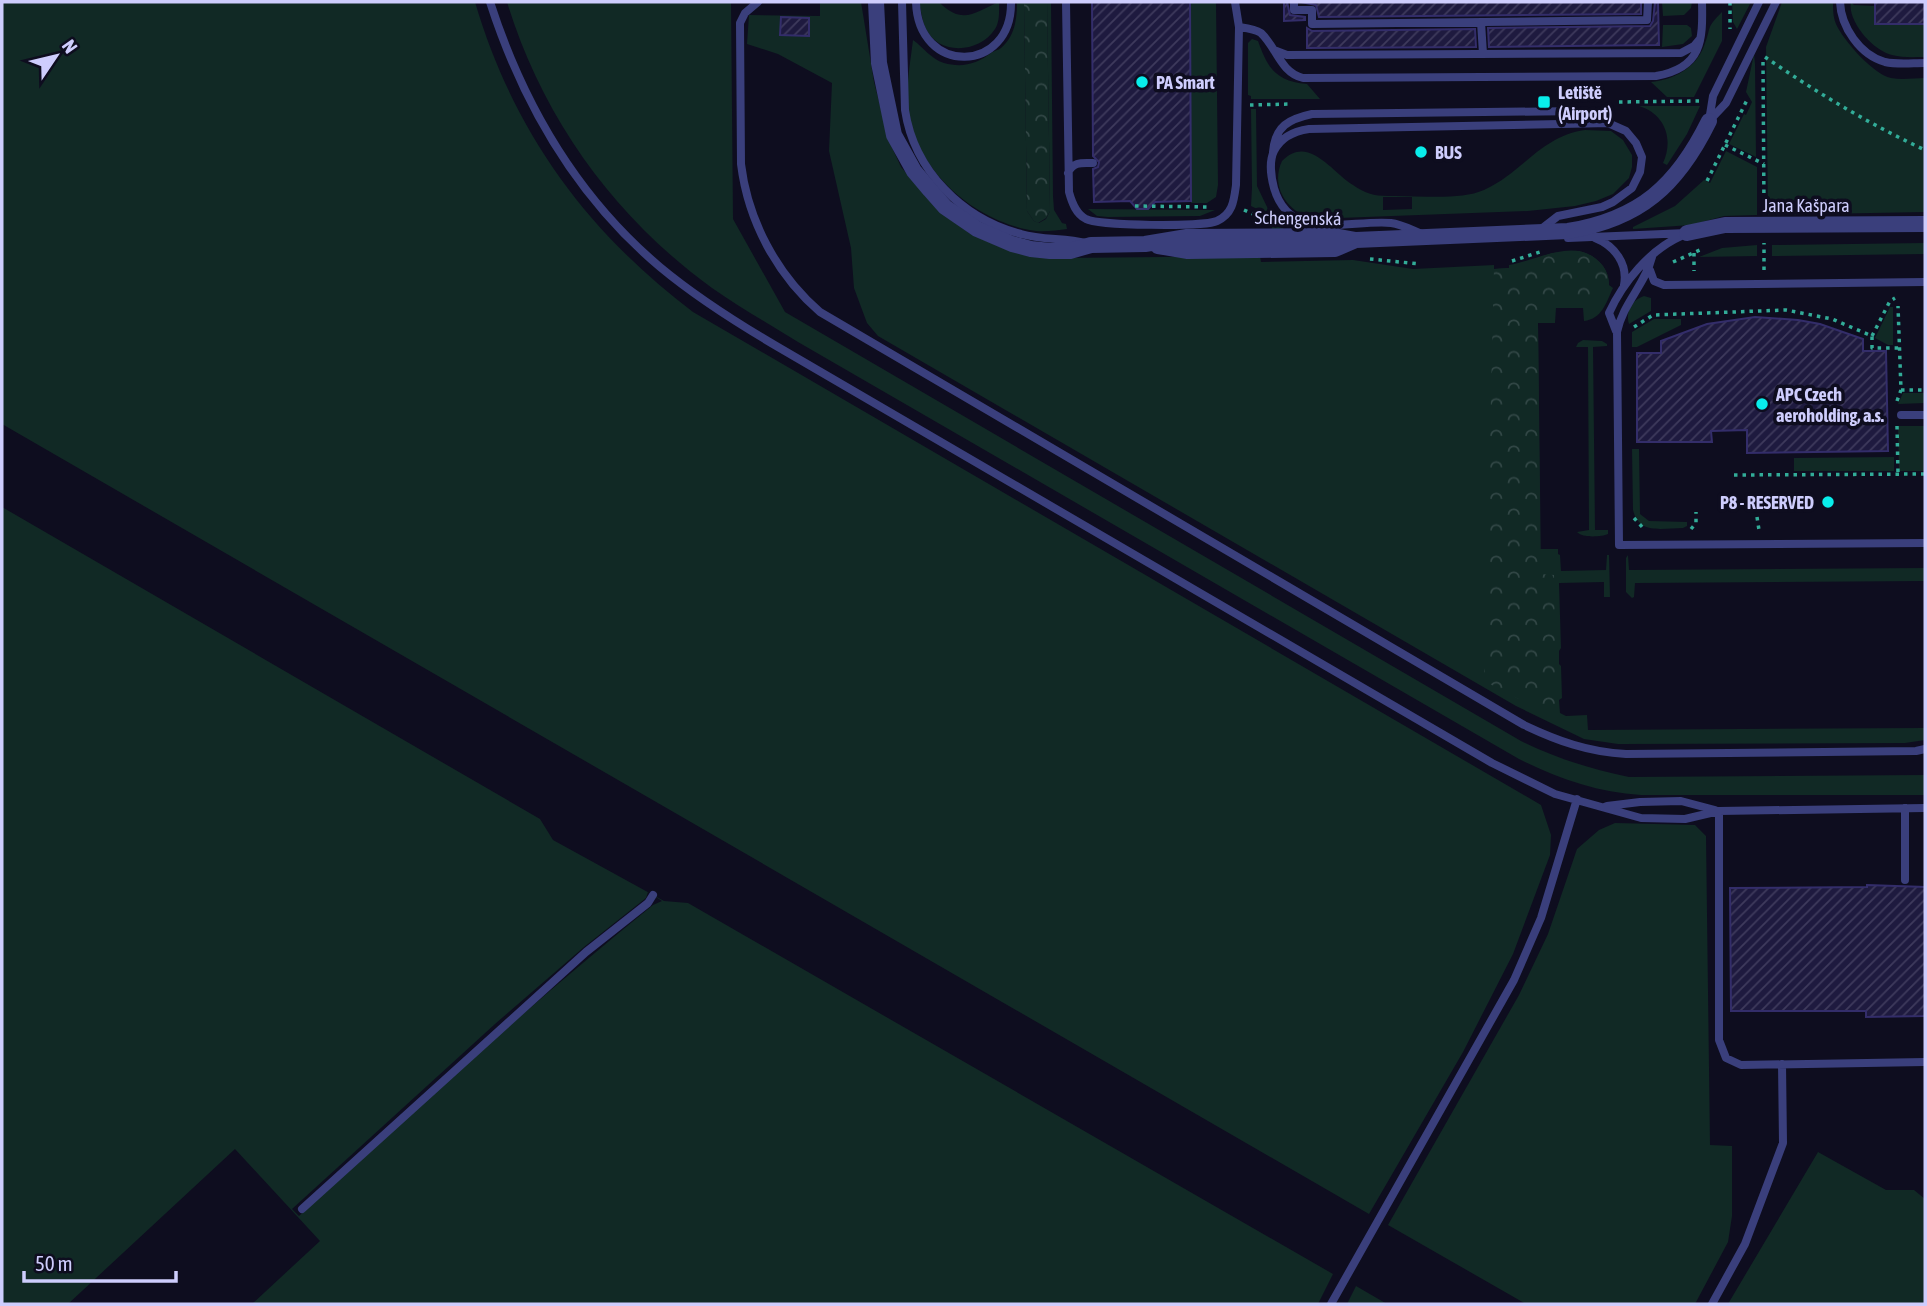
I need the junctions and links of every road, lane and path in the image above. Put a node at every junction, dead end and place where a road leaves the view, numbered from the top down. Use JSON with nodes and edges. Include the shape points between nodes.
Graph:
{"nodes":[{"id":1,"x":490,"y":2,"type":"edge"},
{"id":2,"x":758,"y":2,"type":"edge"},
{"id":3,"x":876,"y":2,"type":"edge"},
{"id":4,"x":902,"y":2,"type":"edge"},
{"id":5,"x":916,"y":2,"type":"edge"},
{"id":6,"x":1011,"y":2,"type":"edge"},
{"id":7,"x":1066,"y":2,"type":"edge"},
{"id":8,"x":1235,"y":2,"type":"edge"},
{"id":9,"x":1294,"y":2,"type":"edge"},
{"id":10,"x":1648,"y":2,"type":"edge"},
{"id":11,"x":1702,"y":2,"type":"edge"},
{"id":12,"x":1730,"y":2,"type":"edge"},
{"id":13,"x":1759,"y":2,"type":"edge"},
{"id":14,"x":1776,"y":2,"type":"edge"},
{"id":15,"x":1840,"y":2,"type":"edge"},
{"id":16,"x":1481,"y":22,"type":"junction"},
{"id":17,"x":1239,"y":27,"type":"junction"},
{"id":18,"x":1703,"y":33,"type":"junction"},
{"id":19,"x":1741,"y":39,"type":"junction"},
{"id":20,"x":1269,"y":45,"type":"junction"},
{"id":21,"x":1755,"y":45,"type":"junction"},
{"id":22,"x":1483,"y":54,"type":"junction"},
{"id":23,"x":1763,"y":56,"type":"junction"},
{"id":24,"x":1925,"y":63,"type":"edge"},
{"id":25,"x":1705,"y":90,"type":"dead end"},
{"id":26,"x":1747,"y":100,"type":"dead end"},
{"id":27,"x":1619,"y":102,"type":"dead end"},
{"id":28,"x":1709,"y":121,"type":"junction"},
{"id":29,"x":1611,"y":122,"type":"junction"},
{"id":30,"x":1725,"y":145,"type":"junction"},
{"id":31,"x":1925,"y":150,"type":"edge"},
{"id":32,"x":1272,"y":156,"type":"junction"},
{"id":33,"x":1093,"y":163,"type":"dead end"},
{"id":34,"x":1764,"y":165,"type":"junction"},
{"id":35,"x":1067,"y":176,"type":"junction"},
{"id":36,"x":1707,"y":180,"type":"dead end"},
{"id":37,"x":1216,"y":202,"type":"dead end"},
{"id":38,"x":1135,"y":206,"type":"dead end"},
{"id":39,"x":1764,"y":214,"type":"dead end"},
{"id":40,"x":1925,"y":224,"type":"edge"},
{"id":41,"x":1538,"y":232,"type":"junction"},
{"id":42,"x":1687,"y":233,"type":"junction"},
{"id":43,"x":1589,"y":236,"type":"junction"},
{"id":44,"x":1764,"y":236,"type":"dead end"},
{"id":45,"x":1431,"y":237,"type":"junction"},
{"id":46,"x":1091,"y":245,"type":"junction"},
{"id":47,"x":1694,"y":253,"type":"dead end"},
{"id":48,"x":1653,"y":257,"type":"junction"},
{"id":49,"x":1650,"y":267,"type":"junction"},
{"id":50,"x":1695,"y":272,"type":"dead end"},
{"id":51,"x":1764,"y":272,"type":"dead end"},
{"id":52,"x":1925,"y":282,"type":"edge"},
{"id":53,"x":1623,"y":289,"type":"junction"},
{"id":54,"x":1903,"y":295,"type":"dead end"},
{"id":55,"x":1764,"y":302,"type":"dead end"},
{"id":56,"x":1898,"y":306,"type":"dead end"},
{"id":57,"x":1764,"y":310,"type":"junction"},
{"id":58,"x":1631,"y":329,"type":"dead end"},
{"id":59,"x":1617,"y":332,"type":"junction"},
{"id":60,"x":1872,"y":336,"type":"junction"},
{"id":61,"x":1899,"y":348,"type":"junction"},
{"id":62,"x":1901,"y":390,"type":"junction"},
{"id":63,"x":1925,"y":390,"type":"edge"},
{"id":64,"x":1899,"y":413,"type":"joint"},
{"id":65,"x":1925,"y":415,"type":"edge"},
{"id":66,"x":1897,"y":424,"type":"dead end"},
{"id":67,"x":1898,"y":474,"type":"junction"},
{"id":68,"x":1925,"y":474,"type":"edge"},
{"id":69,"x":1734,"y":475,"type":"dead end"},
{"id":70,"x":1696,"y":512,"type":"dead end"},
{"id":71,"x":1633,"y":515,"type":"dead end"},
{"id":72,"x":1686,"y":531,"type":"dead end"},
{"id":73,"x":1652,"y":532,"type":"dead end"},
{"id":74,"x":1925,"y":543,"type":"edge"},
{"id":75,"x":1922,"y":751,"type":"edge"},
{"id":76,"x":1577,"y":799,"type":"junction"},
{"id":77,"x":1604,"y":806,"type":"junction"},
{"id":78,"x":1905,"y":808,"type":"junction"},
{"id":79,"x":1925,"y":808,"type":"edge"},
{"id":80,"x":1719,"y":811,"type":"junction"},
{"id":81,"x":1905,"y":880,"type":"dead end"},
{"id":82,"x":653,"y":895,"type":"dead end"},
{"id":83,"x":1925,"y":1062,"type":"edge"},
{"id":84,"x":1782,"y":1064,"type":"junction"},
{"id":85,"x":302,"y":1209,"type":"dead end"},
{"id":86,"x":1331,"y":1304,"type":"edge"},
{"id":87,"x":1712,"y":1304,"type":"edge"}],
"edges":[{"from":1,"to":76,"type":"lane","via":[[522,87],[570,169],[626,235],[689,289],[778,347],[1492,762],[1556,794]]},
{"from":2,"to":75,"type":"lane","via":[[740,23],[744,186],[772,254],[802,296],[820,312],[1550,737],[1578,748],[1626,754]]},
{"from":3,"to":46,"type":"street","name":"Schengenská","via":[[879,63],[894,135],[930,190],[960,219],[1012,244],[1070,251]]},
{"from":4,"to":46,"type":"lane","via":[[907,127],[932,174],[957,201],[1002,228]]},
{"from":5,"to":6,"type":"lane","via":[[916,18],[926,39],[942,51],[966,57],[983,53],[1000,40],[1008,27]]},
{"from":7,"to":35,"type":"lane"},
{"from":8,"to":17,"type":"lane"},
{"from":9,"to":16,"type":"lane","via":[[1294,10],[1312,10],[1312,24]]},
{"from":10,"to":16,"type":"lane","via":[[1647,20]]},
{"from":11,"to":18,"type":"lane"},
{"from":12,"to":19,"type":"path","via":[[1732,34]]},
{"from":13,"to":19,"type":"lane","name":"Schengenská"},
{"from":14,"to":21,"type":"lane"},
{"from":15,"to":24,"type":"lane","via":[[1844,24],[1872,56],[1887,62]]},
{"from":16,"to":22,"type":"lane"},
{"from":17,"to":20,"type":"lane","via":[[1260,33]]},
{"from":17,"to":35,"type":"lane","via":[[1236,185],[1233,205],[1224,216],[1204,223],[1088,221],[1076,209]]},
{"from":18,"to":20,"type":"lane","via":[[1692,58],[1676,70],[1656,76],[1304,78],[1290,73]]},
{"from":18,"to":22,"type":"lane","via":[[1694,46],[1681,53]]},
{"from":19,"to":28,"type":"lane","name":"Schengenská","via":[[1713,96]]},
{"from":20,"to":22,"type":"lane","via":[[1287,55]]},
{"from":21,"to":23,"type":"path","via":[[1763,49]]},
{"from":21,"to":28,"type":"lane","via":[[1726,103]]},
{"from":23,"to":31,"type":"path","via":[[1813,90]]},
{"from":23,"to":34,"type":"path"},
{"from":25,"to":27,"type":"path","via":[[1700,102]]},
{"from":26,"to":30,"type":"path"},
{"from":28,"to":41,"type":"street","name":"Schengenská","via":[[1681,170],[1641,206],[1600,225]]},
{"from":29,"to":32,"type":"lane","via":[[1309,129],[1284,138]]},
{"from":29,"to":32,"type":"lane","via":[[1581,111],[1312,114],[1287,122],[1274,140]]},
{"from":29,"to":41,"type":"lane","via":[[1636,142],[1642,158],[1638,180],[1614,202],[1558,216]]},
{"from":30,"to":34,"type":"path"},
{"from":30,"to":36,"type":"path"},
{"from":32,"to":45,"type":"lane","via":[[1276,195],[1297,220],[1313,225],[1393,223]]},
{"from":33,"to":35,"type":"lane","via":[[1075,164]]},
{"from":34,"to":39,"type":"path"},
{"from":37,"to":38,"type":"path","via":[[1208,207]]},
{"from":40,"to":42,"type":"street","name":"Jana Kašpara","via":[[1725,225]]},
{"from":41,"to":43,"type":"lane","via":[[1558,238]]},
{"from":41,"to":45,"type":"street","name":"Schengenská"},
{"from":42,"to":43,"type":"lane"},
{"from":42,"to":48,"type":"lane"},
{"from":43,"to":53,"type":"lane","via":[[1605,243],[1620,260],[1625,273]]},
{"from":44,"to":51,"type":"path"},
{"from":45,"to":46,"type":"street","name":"Schengenská","via":[[1187,237]]},
{"from":47,"to":50,"type":"path"},
{"from":48,"to":49,"type":"lane"},
{"from":48,"to":53,"type":"lane"},
{"from":49,"to":52,"type":"lane","via":[[1654,281],[1664,285]]},
{"from":49,"to":59,"type":"lane","via":[[1626,303]]},
{"from":53,"to":59,"type":"lane","via":[[1609,313]]},
{"from":54,"to":60,"type":"path","via":[[1890,302]]},
{"from":55,"to":57,"type":"path"},
{"from":56,"to":61,"type":"path"},
{"from":57,"to":58,"type":"path","via":[[1653,315]]},
{"from":57,"to":60,"type":"path","via":[[1832,319]]},
{"from":59,"to":74,"type":"lane","via":[[1619,545]]},
{"from":60,"to":61,"type":"path","via":[[1872,348]]},
{"from":61,"to":62,"type":"path"},
{"from":62,"to":63,"type":"path"},
{"from":62,"to":64,"type":"path"},
{"from":64,"to":65,"type":"lane"},
{"from":66,"to":67,"type":"path"},
{"from":67,"to":68,"type":"path"},
{"from":67,"to":69,"type":"path"},
{"from":70,"to":72,"type":"path","via":[[1694,526]]},
{"from":71,"to":73,"type":"path","via":[[1641,527]]},
{"from":76,"to":77,"type":"lane"},
{"from":76,"to":86,"type":"lane","via":[[1541,918],[1514,980]]},
{"from":77,"to":80,"type":"lane","via":[[1681,801]]},
{"from":77,"to":80,"type":"lane","via":[[1641,818],[1685,819]]},
{"from":78,"to":79,"type":"lane"},
{"from":78,"to":80,"type":"lane"},
{"from":78,"to":81,"type":"lane"},
{"from":80,"to":84,"type":"lane","via":[[1720,1047],[1736,1064]]},
{"from":82,"to":85,"type":"lane"},
{"from":83,"to":84,"type":"lane"},
{"from":84,"to":87,"type":"lane","via":[[1783,1143],[1745,1244]]}]}
